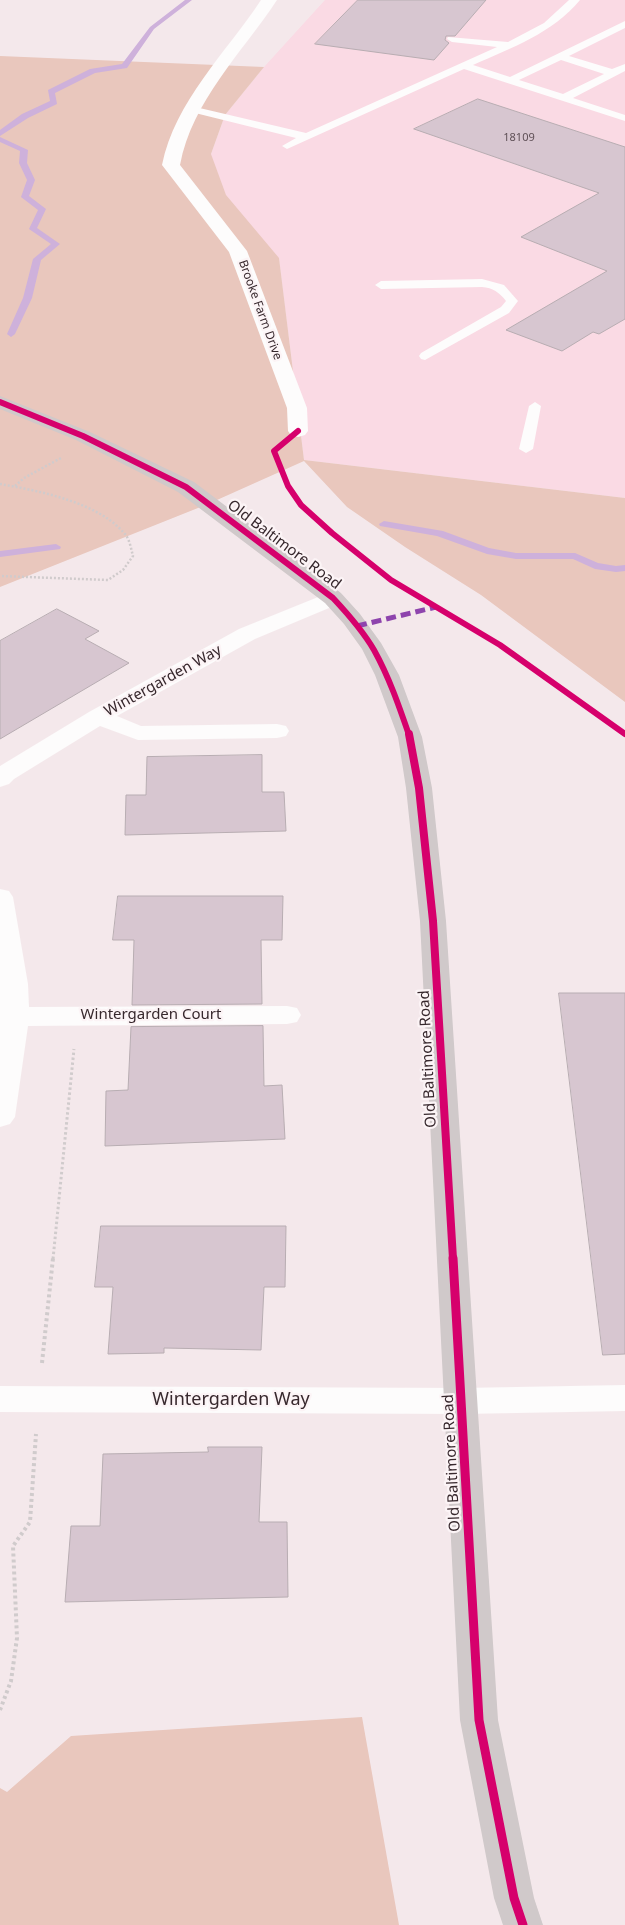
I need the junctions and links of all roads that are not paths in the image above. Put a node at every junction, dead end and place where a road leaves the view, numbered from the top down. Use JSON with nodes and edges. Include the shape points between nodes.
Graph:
{"nodes":[{"id":1,"x":269,"y":0,"type":"edge"},
{"id":2,"x":575,"y":0,"type":"edge"},
{"id":3,"x":625,"y":24,"type":"edge"},
{"id":4,"x":452,"y":39,"type":"dead end"},
{"id":5,"x":508,"y":45,"type":"junction"},
{"id":6,"x":560,"y":56,"type":"junction"},
{"id":7,"x":465,"y":66,"type":"junction"},
{"id":8,"x":625,"y":67,"type":"edge"},
{"id":9,"x":613,"y":73,"type":"junction"},
{"id":10,"x":512,"y":80,"type":"junction"},
{"id":11,"x":564,"y":98,"type":"junction"},
{"id":12,"x":625,"y":104,"type":"edge"},
{"id":13,"x":191,"y":109,"type":"junction"},
{"id":14,"x":607,"y":112,"type":"junction"},
{"id":15,"x":625,"y":118,"type":"edge"},
{"id":16,"x":307,"y":137,"type":"junction"},
{"id":17,"x":287,"y":146,"type":"dead end"},
{"id":18,"x":381,"y":285,"type":"dead end"},
{"id":19,"x":425,"y":356,"type":"dead end"},
{"id":20,"x":0,"y":402,"type":"edge"},
{"id":21,"x":535,"y":406,"type":"dead end"},
{"id":22,"x":298,"y":431,"type":"dead end"},
{"id":23,"x":526,"y":449,"type":"dead end"},
{"id":24,"x":333,"y":598,"type":"junction"},
{"id":25,"x":98,"y":717,"type":"junction"},
{"id":26,"x":277,"y":731,"type":"dead end"},
{"id":27,"x":0,"y":779,"type":"edge"},
{"id":28,"x":0,"y":897,"type":"edge"},
{"id":29,"x":287,"y":1014,"type":"dead end"},
{"id":30,"x":15,"y":1017,"type":"junction"},
{"id":31,"x":0,"y":1118,"type":"edge"},
{"id":32,"x":625,"y":1398,"type":"edge"},
{"id":33,"x":0,"y":1399,"type":"edge"},
{"id":34,"x":462,"y":1401,"type":"junction"},
{"id":35,"x":523,"y":1925,"type":"edge"}],
"edges":[{"from":1,"to":13,"type":"street","name":"Brooke Farm Drive"},
{"from":2,"to":5,"type":"lane","via":[[547,25]]},
{"from":3,"to":6,"type":"lane"},
{"from":4,"to":5,"type":"lane"},
{"from":5,"to":7,"type":"lane"},
{"from":6,"to":9,"type":"lane"},
{"from":6,"to":10,"type":"lane"},
{"from":7,"to":10,"type":"lane"},
{"from":7,"to":16,"type":"lane"},
{"from":8,"to":9,"type":"lane"},
{"from":9,"to":11,"type":"lane"},
{"from":10,"to":11,"type":"lane"},
{"from":11,"to":14,"type":"lane"},
{"from":12,"to":14,"type":"lane"},
{"from":13,"to":16,"type":"lane"},
{"from":13,"to":22,"type":"street","name":"Brooke Farm Drive","via":[[171,152],[170,166],[238,251],[297,408]]},
{"from":14,"to":15,"type":"lane"},
{"from":16,"to":17,"type":"lane"},
{"from":18,"to":19,"type":"lane","via":[[482,283],[498,285],[512,301],[505,310]]},
{"from":20,"to":24,"type":"street","name":"Old Baltimore Road","via":[[95,442],[186,488]]},
{"from":21,"to":23,"type":"lane"},
{"from":24,"to":25,"type":"street","name":"Wintergarden Way","via":[[247,634]]},
{"from":24,"to":34,"type":"street","name":"Old Baltimore Road","via":[[373,648],[386,675],[410,737],[420,788],[433,921]]},
{"from":25,"to":26,"type":"street","via":[[138,733]]},
{"from":25,"to":27,"type":"street","name":"Wintergarden Way"},
{"from":28,"to":30,"type":"street","via":[[14,984]]},
{"from":29,"to":30,"type":"street","name":"Wintergarden Court"},
{"from":30,"to":31,"type":"street"},
{"from":32,"to":34,"type":"street","name":"Wintergarden Way"},
{"from":33,"to":34,"type":"street","name":"Wintergarden Way"},
{"from":34,"to":35,"type":"street","name":"Old Baltimore Road","via":[[479,1720],[514,1898]]}]}
